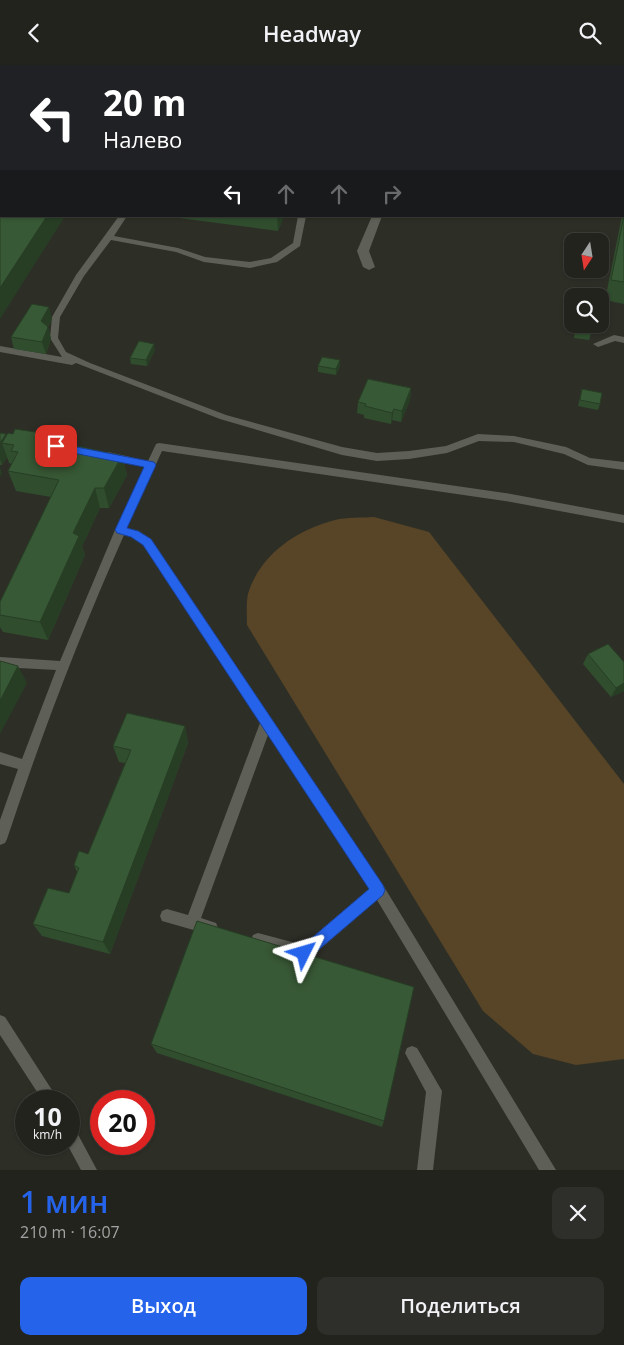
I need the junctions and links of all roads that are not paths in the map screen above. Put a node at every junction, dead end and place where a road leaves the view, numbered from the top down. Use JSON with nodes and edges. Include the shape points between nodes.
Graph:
{"nodes":[{"id":1,"x":122,"y":217,"type":"edge"},
{"id":2,"x":302,"y":217,"type":"edge"},
{"id":3,"x":377,"y":217,"type":"edge"},
{"id":4,"x":109,"y":237,"type":"junction"},
{"id":5,"x":369,"y":267,"type":"dead end"},
{"id":6,"x":624,"y":340,"type":"edge"},
{"id":7,"x":598,"y":344,"type":"dead end"},
{"id":8,"x":0,"y":349,"type":"edge"},
{"id":9,"x":87,"y":365,"type":"junction"},
{"id":10,"x":94,"y":454,"type":"edge"},
{"id":11,"x":151,"y":465,"type":"junction"},
{"id":12,"x":624,"y":466,"type":"edge"},
{"id":13,"x":624,"y":519,"type":"edge"},
{"id":14,"x":120,"y":530,"type":"junction"},
{"id":15,"x":0,"y":662,"type":"edge"},
{"id":16,"x":63,"y":666,"type":"junction"},
{"id":17,"x":267,"y":722,"type":"junction"},
{"id":18,"x":0,"y":758,"type":"edge"},
{"id":19,"x":25,"y":766,"type":"junction"},
{"id":20,"x":0,"y":839,"type":"edge"},
{"id":21,"x":378,"y":890,"type":"junction"},
{"id":22,"x":167,"y":916,"type":"dead end"},
{"id":23,"x":192,"y":923,"type":"junction"},
{"id":24,"x":220,"y":930,"type":"edge"},
{"id":25,"x":248,"y":938,"type":"edge"},
{"id":26,"x":0,"y":1022,"type":"edge"},
{"id":27,"x":412,"y":1053,"type":"dead end"},
{"id":28,"x":45,"y":1090,"type":"edge"},
{"id":29,"x":80,"y":1153,"type":"edge"},
{"id":30,"x":89,"y":1170,"type":"edge"},
{"id":31,"x":425,"y":1170,"type":"edge"},
{"id":32,"x":548,"y":1170,"type":"edge"}],
"edges":[{"from":1,"to":4,"type":"lane"},
{"from":2,"to":4,"type":"lane","via":[[297,244],[274,260],[250,265],[204,259],[178,250]]},
{"from":3,"to":5,"type":"street","via":[[363,251]]},
{"from":4,"to":9,"type":"lane","via":[[80,275],[56,317],[54,337],[63,354]]},
{"from":6,"to":7,"type":"lane","via":[[614,338]]},
{"from":8,"to":9,"type":"lane"},
{"from":9,"to":12,"type":"lane","via":[[223,417],[342,451],[377,457],[409,455],[447,449],[478,437],[514,439],[566,451],[588,461]]},
{"from":10,"to":11,"type":"lane"},
{"from":11,"to":13,"type":"lane","via":[[159,447],[501,497]]},
{"from":11,"to":14,"type":"lane"},
{"from":14,"to":16,"type":"lane"},
{"from":14,"to":17,"type":"lane","via":[[147,542]]},
{"from":15,"to":16,"type":"lane"},
{"from":16,"to":19,"type":"lane"},
{"from":17,"to":21,"type":"lane"},
{"from":17,"to":23,"type":"lane"},
{"from":18,"to":19,"type":"lane"},
{"from":19,"to":20,"type":"lane"},
{"from":21,"to":25,"type":"lane","via":[[304,953]]},
{"from":21,"to":32,"type":"lane"},
{"from":22,"to":23,"type":"lane"},
{"from":23,"to":24,"type":"lane"},
{"from":26,"to":28,"type":"lane"},
{"from":27,"to":31,"type":"lane","via":[[434,1091]]},
{"from":29,"to":30,"type":"lane"}]}
